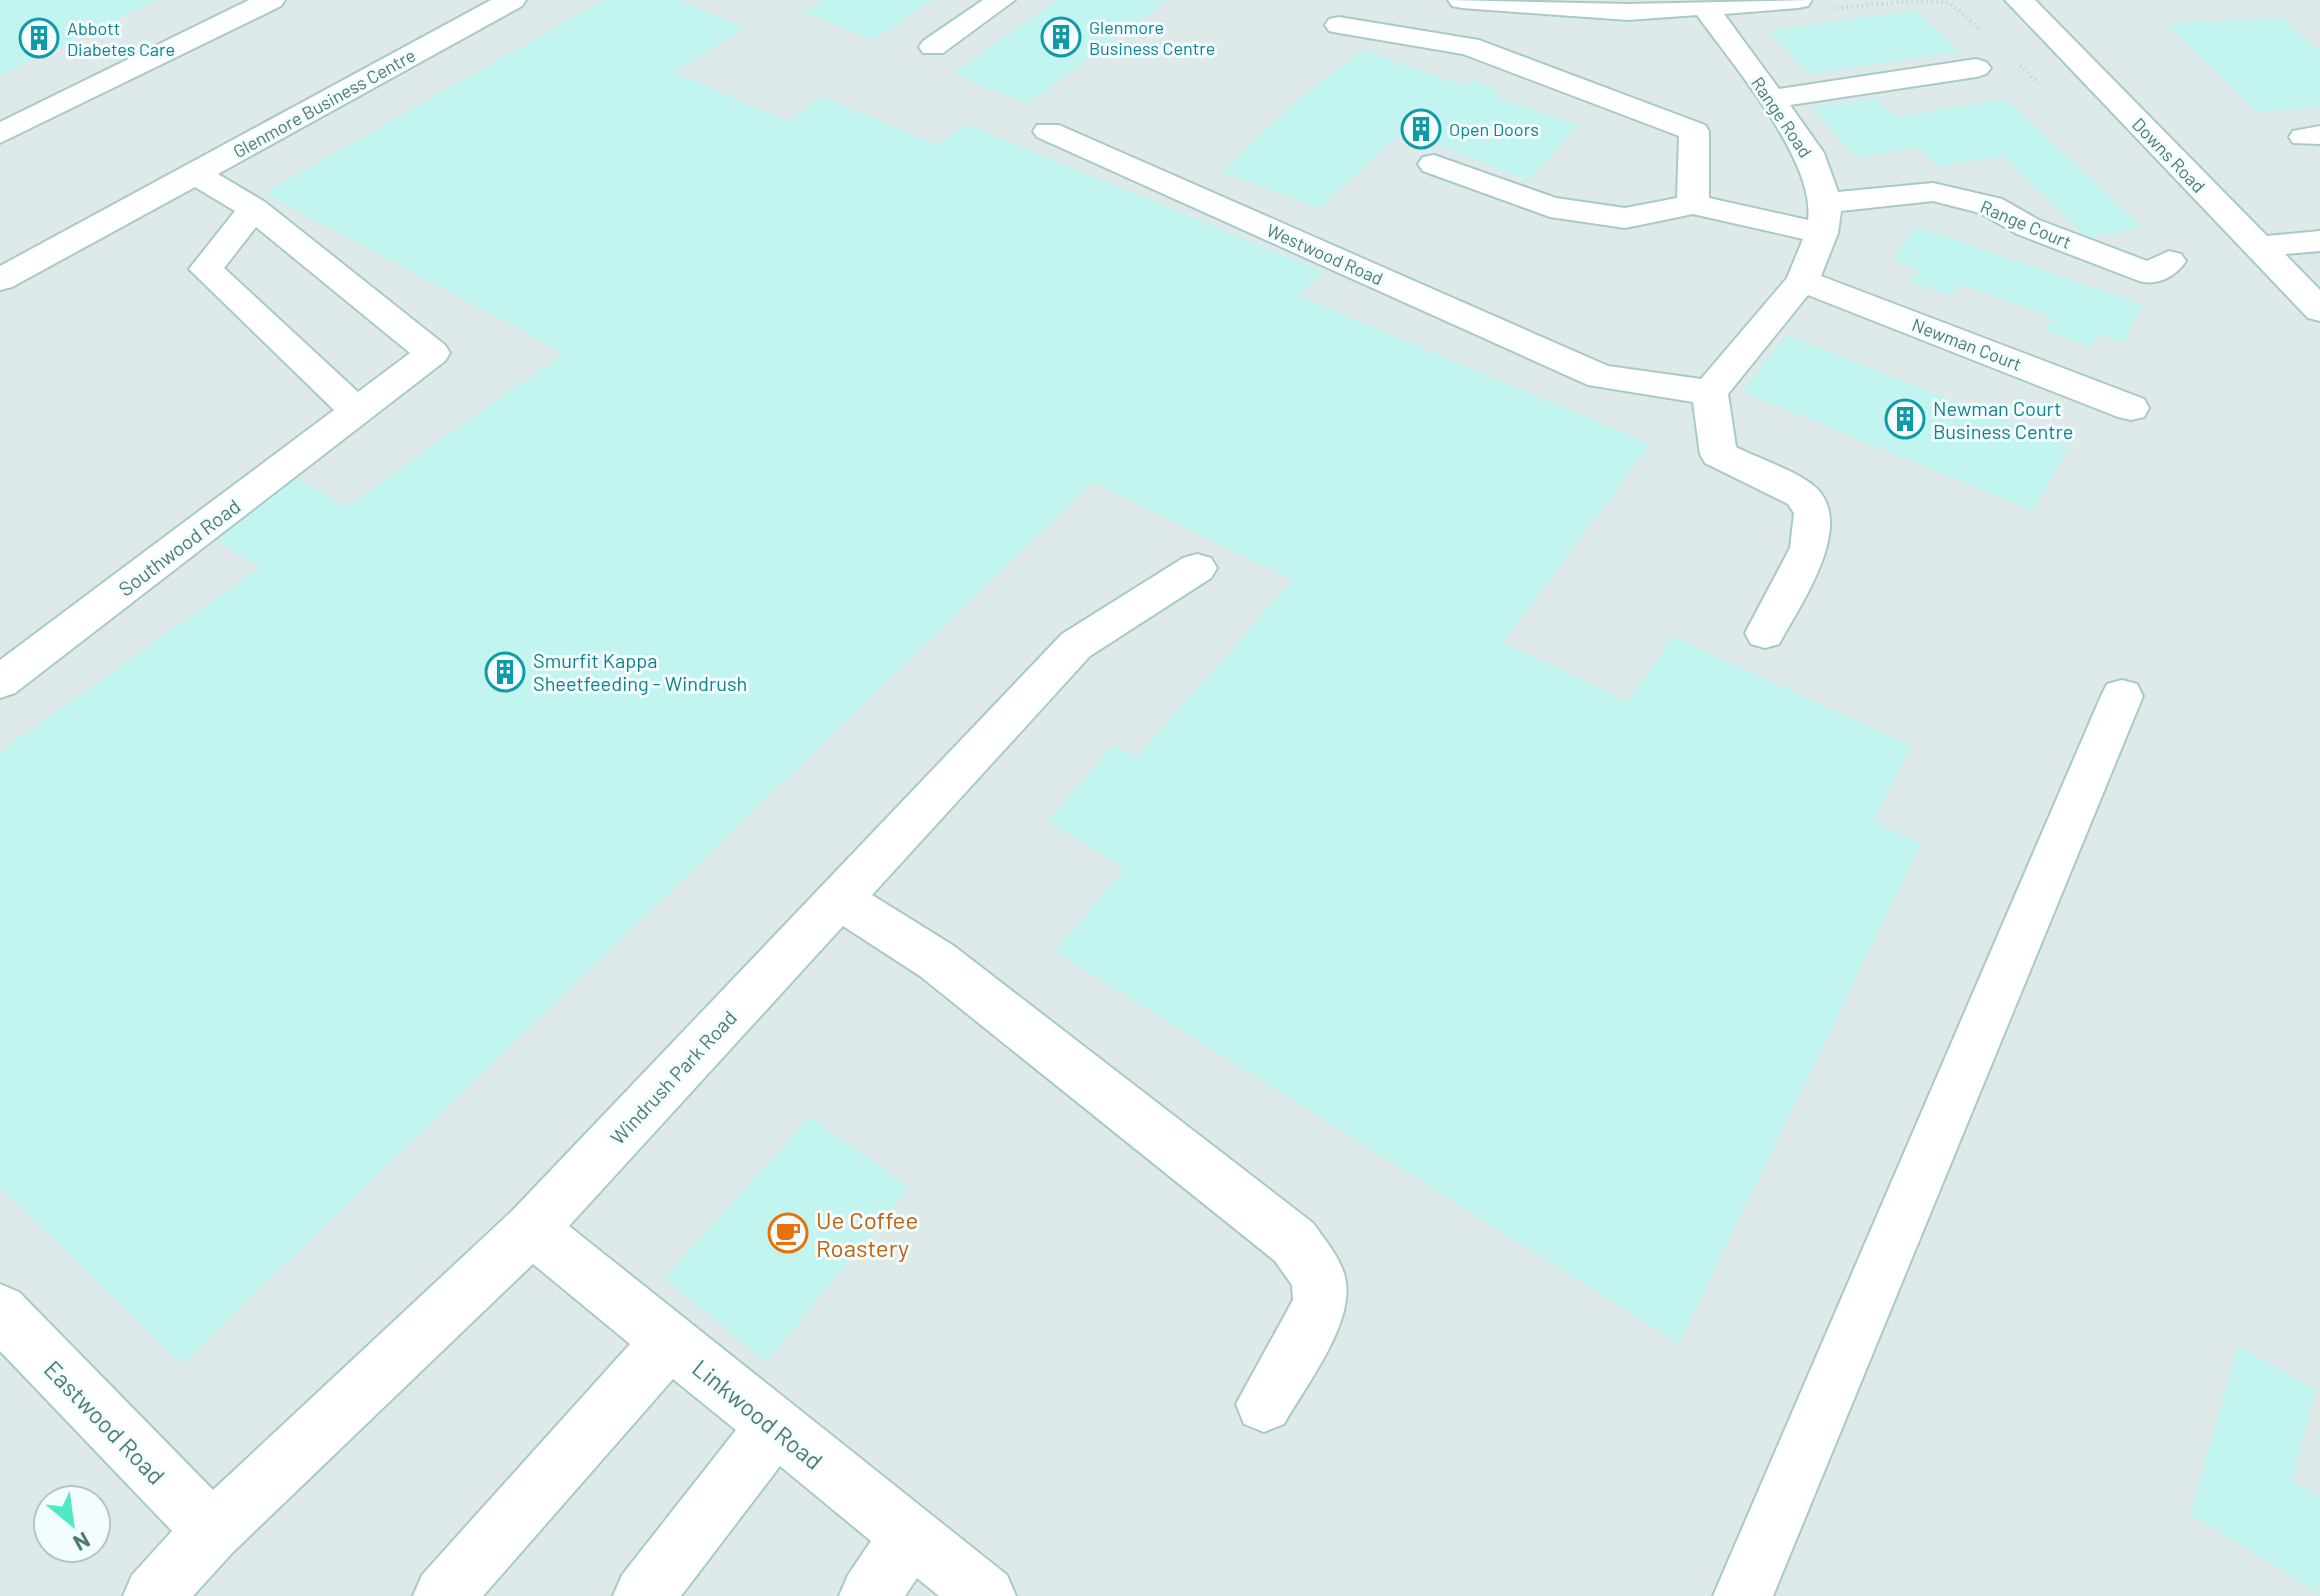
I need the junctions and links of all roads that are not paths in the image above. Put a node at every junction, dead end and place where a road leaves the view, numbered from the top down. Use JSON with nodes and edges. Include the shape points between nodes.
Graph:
{"nodes":[{"id":1,"x":271,"y":0,"type":"edge"},
{"id":2,"x":512,"y":0,"type":"edge"},
{"id":3,"x":1001,"y":0,"type":"edge"},
{"id":4,"x":1462,"y":0,"type":"edge"},
{"id":5,"x":1798,"y":0,"type":"edge"},
{"id":6,"x":2019,"y":0,"type":"edge"},
{"id":7,"x":1706,"y":8,"type":"junction"},
{"id":8,"x":1339,"y":25,"type":"dead end"},
{"id":9,"x":933,"y":47,"type":"dead end"},
{"id":10,"x":1976,"y":68,"type":"dead end"},
{"id":11,"x":1772,"y":99,"type":"junction"},
{"id":12,"x":1048,"y":131,"type":"dead end"},
{"id":13,"x":0,"y":134,"type":"edge"},
{"id":14,"x":1434,"y":164,"type":"dead end"},
{"id":15,"x":195,"y":174,"type":"junction"},
{"id":16,"x":1693,"y":204,"type":"junction"},
{"id":17,"x":254,"y":209,"type":"junction"},
{"id":18,"x":1824,"y":218,"type":"junction"},
{"id":19,"x":2320,"y":241,"type":"edge"},
{"id":20,"x":2259,"y":247,"type":"junction"},
{"id":21,"x":2169,"y":261,"type":"dead end"},
{"id":22,"x":0,"y":280,"type":"edge"},
{"id":23,"x":1802,"y":281,"type":"junction"},
{"id":24,"x":2320,"y":310,"type":"edge"},
{"id":25,"x":1710,"y":392,"type":"junction"},
{"id":26,"x":2131,"y":408,"type":"dead end"},
{"id":27,"x":357,"y":411,"type":"junction"},
{"id":28,"x":1197,"y":568,"type":"dead end"},
{"id":29,"x":1765,"y":633,"type":"dead end"},
{"id":30,"x":0,"y":682,"type":"edge"},
{"id":31,"x":2122,"y":696,"type":"dead end"},
{"id":32,"x":839,"y":899,"type":"junction"},
{"id":33,"x":531,"y":1229,"type":"junction"},
{"id":34,"x":0,"y":1311,"type":"edge"},
{"id":35,"x":669,"y":1342,"type":"junction"},
{"id":36,"x":1264,"y":1404,"type":"dead end"},
{"id":37,"x":774,"y":1428,"type":"junction"},
{"id":38,"x":212,"y":1531,"type":"junction"},
{"id":39,"x":910,"y":1537,"type":"junction"},
{"id":40,"x":153,"y":1596,"type":"edge"},
{"id":41,"x":443,"y":1596,"type":"edge"},
{"id":42,"x":643,"y":1596,"type":"edge"},
{"id":43,"x":869,"y":1596,"type":"edge"},
{"id":44,"x":986,"y":1596,"type":"edge"},
{"id":45,"x":1743,"y":1596,"type":"edge"}],
"edges":[{"from":1,"to":13,"type":"street"},
{"from":2,"to":15,"type":"street","name":"Glenmore Business Centre"},
{"from":3,"to":9,"type":"street"},
{"from":4,"to":7,"type":"street","via":[[1628,12]]},
{"from":5,"to":7,"type":"street"},
{"from":6,"to":20,"type":"street","name":"Downs Road"},
{"from":7,"to":11,"type":"street","name":"Range Road"},
{"from":8,"to":16,"type":"street","via":[[1469,46],[1694,131]]},
{"from":10,"to":11,"type":"street"},
{"from":11,"to":18,"type":"street","name":"Range Road","via":[[1809,153]]},
{"from":12,"to":25,"type":"street","name":"Westwood Road","via":[[1601,377]]},
{"from":14,"to":16,"type":"street","via":[[1550,207],[1625,218]]},
{"from":15,"to":17,"type":"street"},
{"from":15,"to":22,"type":"street","name":"Glenmore Business Centre"},
{"from":16,"to":18,"type":"street"},
{"from":17,"to":27,"type":"street","via":[[206,269]]},
{"from":17,"to":27,"type":"street","name":"Southwood Road","via":[[433,353]]},
{"from":18,"to":21,"type":"street","name":"Range Court","via":[[1933,192],[1991,206],[2028,227],[2151,274]]},
{"from":18,"to":23,"type":"street"},
{"from":19,"to":20,"type":"street"},
{"from":20,"to":24,"type":"street","name":"Downs Road"},
{"from":23,"to":25,"type":"street"},
{"from":23,"to":26,"type":"street","name":"Newman Court"},
{"from":25,"to":29,"type":"street","via":[[1718,454],[1801,495],[1813,512],[1809,548]]},
{"from":27,"to":30,"type":"street","name":"Southwood Road"},
{"from":28,"to":32,"type":"street","name":"Windrush Park Road","via":[[1076,645]]},
{"from":31,"to":45,"type":"street"},
{"from":32,"to":33,"type":"street","name":"Windrush Park Road"},
{"from":32,"to":36,"type":"street","via":[[937,961],[1294,1242],[1318,1276],[1321,1305]]},
{"from":33,"to":35,"type":"street","name":"Linkwood Road"},
{"from":33,"to":38,"type":"street","name":"Windrush Park Road"},
{"from":34,"to":38,"type":"street","name":"Eastwood Road"},
{"from":35,"to":37,"type":"street","name":"Linkwood Road"},
{"from":35,"to":41,"type":"street"},
{"from":37,"to":39,"type":"street","name":"Linkwood Road"},
{"from":37,"to":42,"type":"street"},
{"from":38,"to":40,"type":"street","name":"Windrush Park Road"},
{"from":39,"to":43,"type":"street"},
{"from":39,"to":44,"type":"street","name":"Linkwood Road"}]}
